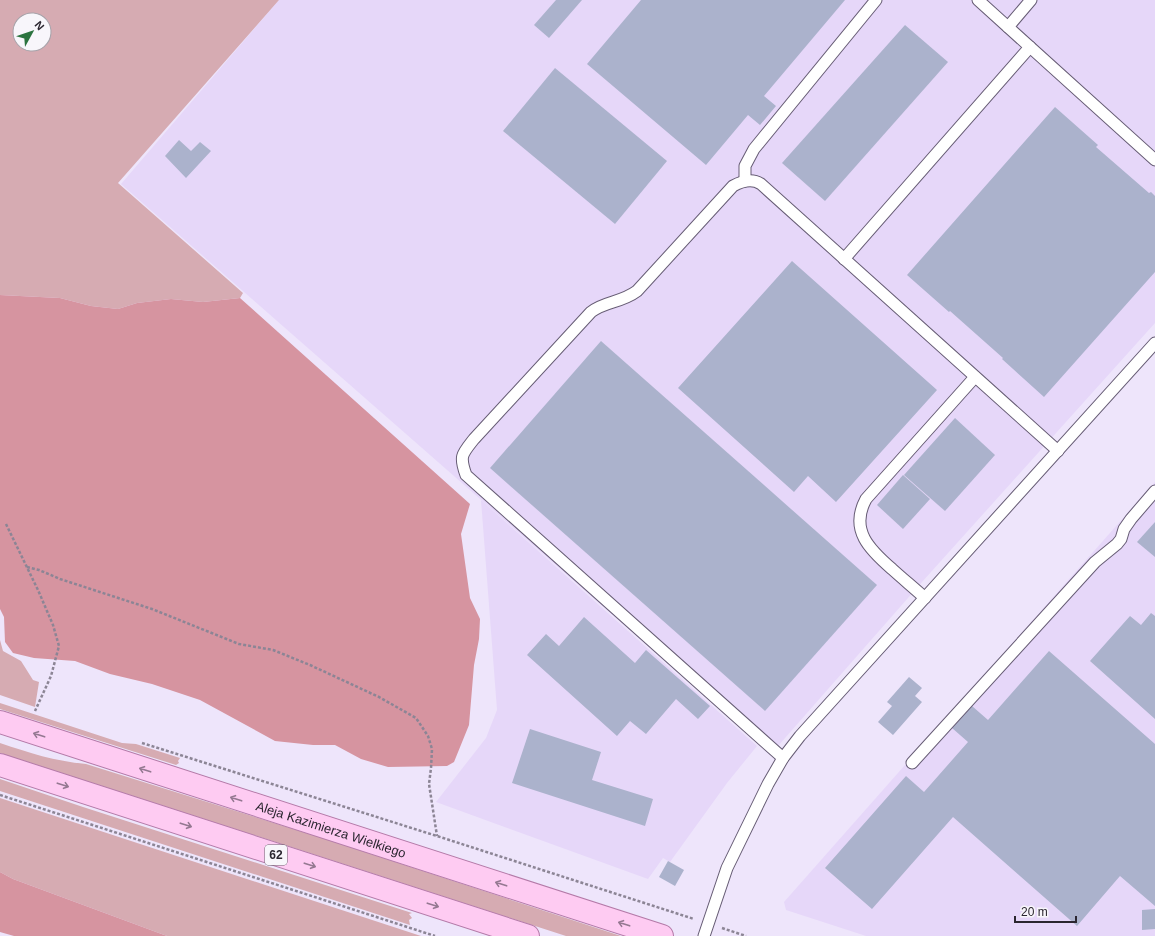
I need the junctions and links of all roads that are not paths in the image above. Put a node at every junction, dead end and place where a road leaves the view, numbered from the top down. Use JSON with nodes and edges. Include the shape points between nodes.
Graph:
{"nodes":[{"id":1,"x":876,"y":0,"type":"edge"},
{"id":2,"x":978,"y":0,"type":"edge"},
{"id":3,"x":1031,"y":0,"type":"edge"},
{"id":4,"x":1008,"y":27,"type":"junction"},
{"id":5,"x":1030,"y":47,"type":"junction"},
{"id":6,"x":1155,"y":160,"type":"edge"},
{"id":7,"x":744,"y":181,"type":"junction"},
{"id":8,"x":844,"y":259,"type":"junction"},
{"id":9,"x":1155,"y":343,"type":"edge"},
{"id":10,"x":975,"y":377,"type":"junction"},
{"id":11,"x":1058,"y":451,"type":"junction"},
{"id":12,"x":1155,"y":491,"type":"edge"},
{"id":13,"x":925,"y":598,"type":"junction"},
{"id":14,"x":0,"y":722,"type":"edge"},
{"id":15,"x":783,"y":758,"type":"junction"},
{"id":16,"x":912,"y":763,"type":"dead end"},
{"id":17,"x":0,"y":765,"type":"edge"},
{"id":18,"x":528,"y":936,"type":"edge"},
{"id":19,"x":662,"y":936,"type":"edge"},
{"id":20,"x":704,"y":936,"type":"edge"}],
"edges":[{"from":1,"to":7,"type":"lane","via":[[754,149],[745,166]]},
{"from":2,"to":4,"type":"lane"},
{"from":3,"to":4,"type":"lane"},
{"from":4,"to":5,"type":"lane"},
{"from":5,"to":6,"type":"lane"},
{"from":5,"to":8,"type":"lane"},
{"from":7,"to":8,"type":"lane","via":[[761,184]]},
{"from":7,"to":15,"type":"lane","via":[[733,186],[637,291],[628,298],[596,307],[590,312],[474,439],[462,454],[462,463],[466,475]]},
{"from":8,"to":10,"type":"lane"},
{"from":9,"to":11,"type":"lane"},
{"from":10,"to":11,"type":"lane"},
{"from":10,"to":13,"type":"lane","via":[[866,499],[862,507],[862,533],[867,545]]},
{"from":11,"to":13,"type":"lane"},
{"from":12,"to":16,"type":"lane","via":[[1131,519],[1117,544],[1095,562]]},
{"from":13,"to":15,"type":"lane"},
{"from":19,"to":14,"type":"main road","name":"Aleja Kazimierza Wielkiego","one_way":true},
{"from":15,"to":20,"type":"lane","via":[[728,868]]},
{"from":17,"to":18,"type":"main road","number":"62","one_way":true}]}
